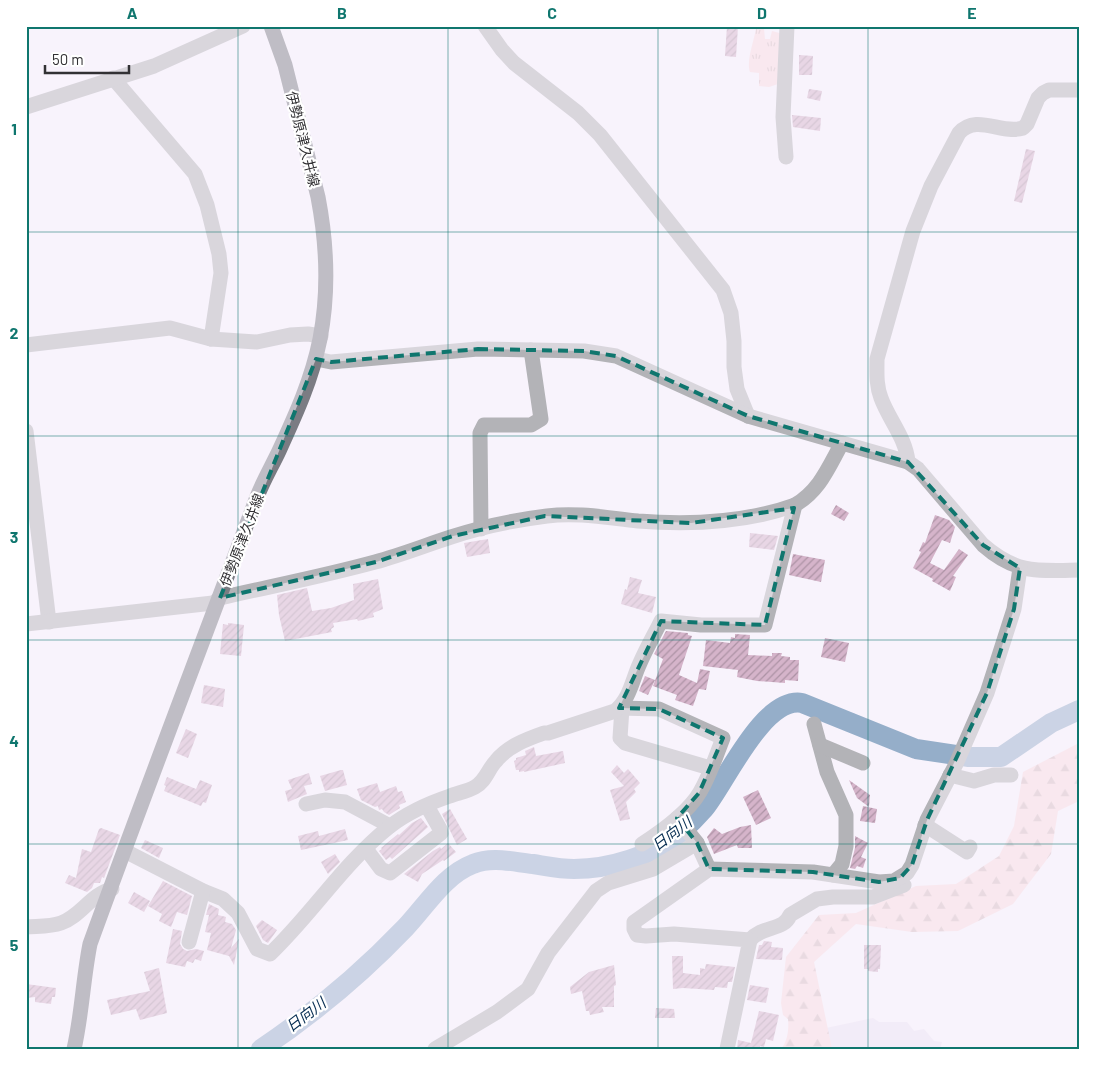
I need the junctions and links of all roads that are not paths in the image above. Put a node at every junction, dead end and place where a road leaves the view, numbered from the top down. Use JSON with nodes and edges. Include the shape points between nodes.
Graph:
{"nodes":[{"id":1,"x":243,"y":26,"type":"edge"},
{"id":2,"x":271,"y":26,"type":"edge"},
{"id":3,"x":486,"y":26,"type":"edge"},
{"id":4,"x":787,"y":26,"type":"edge"},
{"id":5,"x":113,"y":78,"type":"junction"},
{"id":6,"x":1079,"y":90,"type":"edge"},
{"id":7,"x":26,"y":107,"type":"edge"},
{"id":8,"x":786,"y":157,"type":"dead end"},
{"id":9,"x":321,"y":336,"type":"junction"},
{"id":10,"x":211,"y":339,"type":"junction"},
{"id":11,"x":26,"y":345,"type":"edge"},
{"id":12,"x":531,"y":350,"type":"junction"},
{"id":13,"x":316,"y":359,"type":"junction"},
{"id":14,"x":748,"y":416,"type":"junction"},
{"id":15,"x":26,"y":431,"type":"edge"},
{"id":16,"x":842,"y":443,"type":"junction"},
{"id":17,"x":908,"y":462,"type":"junction"},
{"id":18,"x":795,"y":505,"type":"junction"},
{"id":19,"x":481,"y":529,"type":"junction"},
{"id":20,"x":1020,"y":568,"type":"junction"},
{"id":21,"x":1079,"y":570,"type":"edge"},
{"id":22,"x":220,"y":598,"type":"junction"},
{"id":23,"x":49,"y":622,"type":"junction"},
{"id":24,"x":26,"y":624,"type":"edge"},
{"id":25,"x":621,"y":708,"type":"junction"},
{"id":26,"x":814,"y":724,"type":"dead end"},
{"id":27,"x":820,"y":745,"type":"junction"},
{"id":28,"x":862,"y":763,"type":"dead end"},
{"id":29,"x":710,"y":768,"type":"junction"},
{"id":30,"x":953,"y":769,"type":"junction"},
{"id":31,"x":1011,"y":775,"type":"dead end"},
{"id":32,"x":306,"y":804,"type":"dead end"},
{"id":33,"x":427,"y":806,"type":"junction"},
{"id":34,"x":679,"y":819,"type":"junction"},
{"id":35,"x":390,"y":826,"type":"junction"},
{"id":36,"x":925,"y":826,"type":"junction"},
{"id":37,"x":696,"y":841,"type":"junction"},
{"id":38,"x":642,"y":844,"type":"dead end"},
{"id":39,"x":970,"y":847,"type":"dead end"},
{"id":40,"x":366,"y":849,"type":"junction"},
{"id":41,"x":125,"y":851,"type":"junction"},
{"id":42,"x":912,"y":865,"type":"junction"},
{"id":43,"x":709,"y":869,"type":"junction"},
{"id":44,"x":834,"y":875,"type":"junction"},
{"id":45,"x":112,"y":889,"type":"junction"},
{"id":46,"x":203,"y":891,"type":"junction"},
{"id":47,"x":26,"y":928,"type":"edge"},
{"id":48,"x":194,"y":936,"type":"dead end"},
{"id":49,"x":750,"y":940,"type":"junction"},
{"id":50,"x":74,"y":1049,"type":"edge"},
{"id":51,"x":435,"y":1049,"type":"edge"},
{"id":52,"x":726,"y":1049,"type":"edge"}],
"edges":[{"from":1,"to":5,"type":"street","via":[[154,66]]},
{"from":2,"to":9,"type":"main road","name":"伊勢原津久井線","via":[[285,65],[322,218],[326,298]]},
{"from":3,"to":14,"type":"street","via":[[514,63],[578,113],[600,135],[723,290],[731,313],[737,389]]},
{"from":4,"to":8,"type":"street","via":[[783,117]]},
{"from":5,"to":7,"type":"street"},
{"from":5,"to":10,"type":"street","via":[[196,174],[220,254],[221,273]]},
{"from":6,"to":17,"type":"street","via":[[1043,93],[1023,128],[976,124],[963,128],[931,186],[913,231],[877,359],[876,381],[881,399],[902,440]]},
{"from":9,"to":10,"type":"street","via":[[290,335],[257,342]]},
{"from":9,"to":13,"type":"main road","name":"伊勢原津久井線"},
{"from":10,"to":11,"type":"street","via":[[170,328]]},
{"from":12,"to":13,"type":"street","via":[[478,349],[331,362]]},
{"from":12,"to":14,"type":"street","via":[[584,351],[616,356]]},
{"from":12,"to":19,"type":"street","via":[[541,419],[531,425],[484,425],[480,433]]},
{"from":13,"to":22,"type":"main road","name":"伊勢原津久井線","via":[[302,402],[258,494]]},
{"from":14,"to":16,"type":"street"},
{"from":15,"to":23,"type":"street"},
{"from":16,"to":17,"type":"street"},
{"from":16,"to":18,"type":"street","via":[[816,489]]},
{"from":17,"to":20,"type":"street","via":[[918,469],[983,545]]},
{"from":18,"to":19,"type":"street","via":[[725,521],[659,522],[563,514]]},
{"from":18,"to":25,"type":"street","via":[[766,632],[661,621]]},
{"from":19,"to":22,"type":"street","via":[[376,562]]},
{"from":20,"to":21,"type":"street","via":[[1034,571]]},
{"from":20,"to":30,"type":"street","via":[[1014,608],[1002,649],[987,693]]},
{"from":22,"to":23,"type":"street","via":[[213,603]]},
{"from":22,"to":41,"type":"main road","name":"伊勢原津久井線"},
{"from":23,"to":24,"type":"street"},
{"from":25,"to":29,"type":"street","via":[[620,738],[625,743]]},
{"from":25,"to":29,"type":"street","via":[[659,709],[724,738]]},
{"from":25,"to":33,"type":"street","via":[[520,742],[495,761],[475,788]]},
{"from":26,"to":27,"type":"street"},
{"from":27,"to":28,"type":"street"},
{"from":27,"to":44,"type":"street","via":[[846,815],[846,846],[842,864]]},
{"from":29,"to":34,"type":"street","via":[[700,793]]},
{"from":30,"to":31,"type":"street","via":[[974,781],[994,775]]},
{"from":30,"to":36,"type":"street"},
{"from":32,"to":35,"type":"street","via":[[325,800],[346,802]]},
{"from":33,"to":35,"type":"street"},
{"from":33,"to":40,"type":"street","via":[[441,833],[390,874],[381,869]]},
{"from":34,"to":37,"type":"street"},
{"from":34,"to":38,"type":"street"},
{"from":35,"to":40,"type":"street"},
{"from":36,"to":39,"type":"street","via":[[967,852]]},
{"from":36,"to":42,"type":"street"},
{"from":37,"to":43,"type":"street"},
{"from":37,"to":51,"type":"street","via":[[653,869],[608,883],[596,891],[548,953],[528,989],[497,1012]]},
{"from":40,"to":46,"type":"street","via":[[270,954],[257,949],[231,906]]},
{"from":41,"to":45,"type":"main road","name":"伊勢原津久井線"},
{"from":41,"to":46,"type":"street"},
{"from":42,"to":44,"type":"street","via":[[900,878],[888,882]]},
{"from":42,"to":49,"type":"street","via":[[910,880],[904,885],[873,897],[817,899],[790,914],[790,918],[779,927],[756,933]]},
{"from":43,"to":44,"type":"street"},
{"from":43,"to":49,"type":"street","via":[[634,922],[637,935],[674,934]]},
{"from":45,"to":47,"type":"street","via":[[102,891],[61,924]]},
{"from":45,"to":50,"type":"main road","name":"伊勢原津久井線","via":[[90,944]]},
{"from":46,"to":48,"type":"street"},
{"from":49,"to":52,"type":"street"}]}
